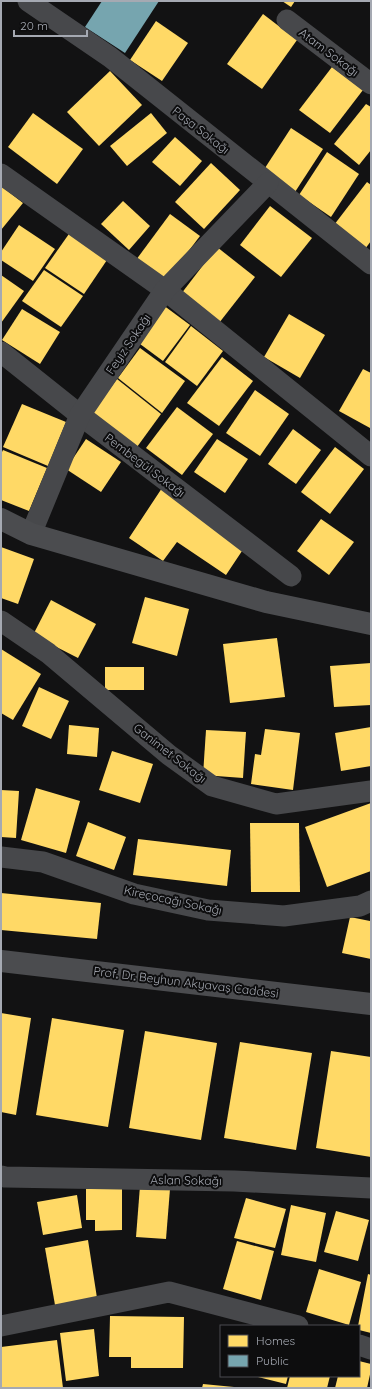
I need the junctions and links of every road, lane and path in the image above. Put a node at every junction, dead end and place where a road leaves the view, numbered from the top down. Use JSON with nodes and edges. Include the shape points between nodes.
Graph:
{"nodes":[{"id":1,"x":28,"y":1,"type":"edge"},
{"id":2,"x":287,"y":20,"type":"dead end"},
{"id":3,"x":371,"y":84,"type":"edge"},
{"id":4,"x":1,"y":174,"type":"edge"},
{"id":5,"x":268,"y":183,"type":"junction"},
{"id":6,"x":371,"y":264,"type":"edge"},
{"id":7,"x":165,"y":290,"type":"junction"},
{"id":8,"x":1,"y":352,"type":"edge"},
{"id":9,"x":80,"y":415,"type":"junction"},
{"id":10,"x":371,"y":456,"type":"edge"},
{"id":11,"x":1,"y":519,"type":"edge"},
{"id":12,"x":31,"y":534,"type":"junction"},
{"id":13,"x":291,"y":576,"type":"dead end"},
{"id":14,"x":1,"y":621,"type":"edge"},
{"id":15,"x":371,"y":624,"type":"edge"},
{"id":16,"x":371,"y":791,"type":"edge"},
{"id":17,"x":1,"y":857,"type":"edge"},
{"id":18,"x":371,"y":901,"type":"edge"},
{"id":19,"x":1,"y":961,"type":"edge"},
{"id":20,"x":371,"y":1004,"type":"edge"},
{"id":21,"x":1,"y":1176,"type":"edge"},
{"id":22,"x":371,"y":1188,"type":"edge"},
{"id":23,"x":294,"y":1325,"type":"edge"},
{"id":24,"x":1,"y":1326,"type":"edge"},
{"id":25,"x":360,"y":1345,"type":"edge"},
{"id":26,"x":371,"y":1349,"type":"edge"}],
"edges":[{"from":1,"to":5,"type":"street","name":"Paşa Sokağı","via":[[110,57]]},
{"from":2,"to":3,"type":"street","name":"Atam Sokağı"},
{"from":4,"to":7,"type":"street"},
{"from":5,"to":6,"type":"street","name":"Paşa Sokağı"},
{"from":5,"to":7,"type":"street","name":"Feyiz Sokağı"},
{"from":7,"to":9,"type":"street","name":"Feyiz Sokağı"},
{"from":7,"to":10,"type":"street"},
{"from":8,"to":9,"type":"street","name":"Pembegül Sokağı"},
{"from":9,"to":12,"type":"street","name":"Feyiz Sokağı"},
{"from":9,"to":13,"type":"street","name":"Pembegül Sokağı"},
{"from":11,"to":12,"type":"street"},
{"from":12,"to":15,"type":"street","via":[[266,602]]},
{"from":14,"to":16,"type":"street","name":"Ganimet Sokağı","via":[[48,653],[169,755],[212,786],[276,804]]},
{"from":17,"to":18,"type":"street","name":"Kireçocağı Sokağı","via":[[43,862],[134,894],[208,910],[284,916],[360,906]]},
{"from":19,"to":20,"type":"street","name":"Prof. Dr. Beyhun Akyavaş Caddesi"},
{"from":21,"to":22,"type":"street","name":"Aslan Sokağı","via":[[234,1181]]},
{"from":23,"to":24,"type":"street","via":[[169,1292]]},
{"from":25,"to":26,"type":"street"}]}
